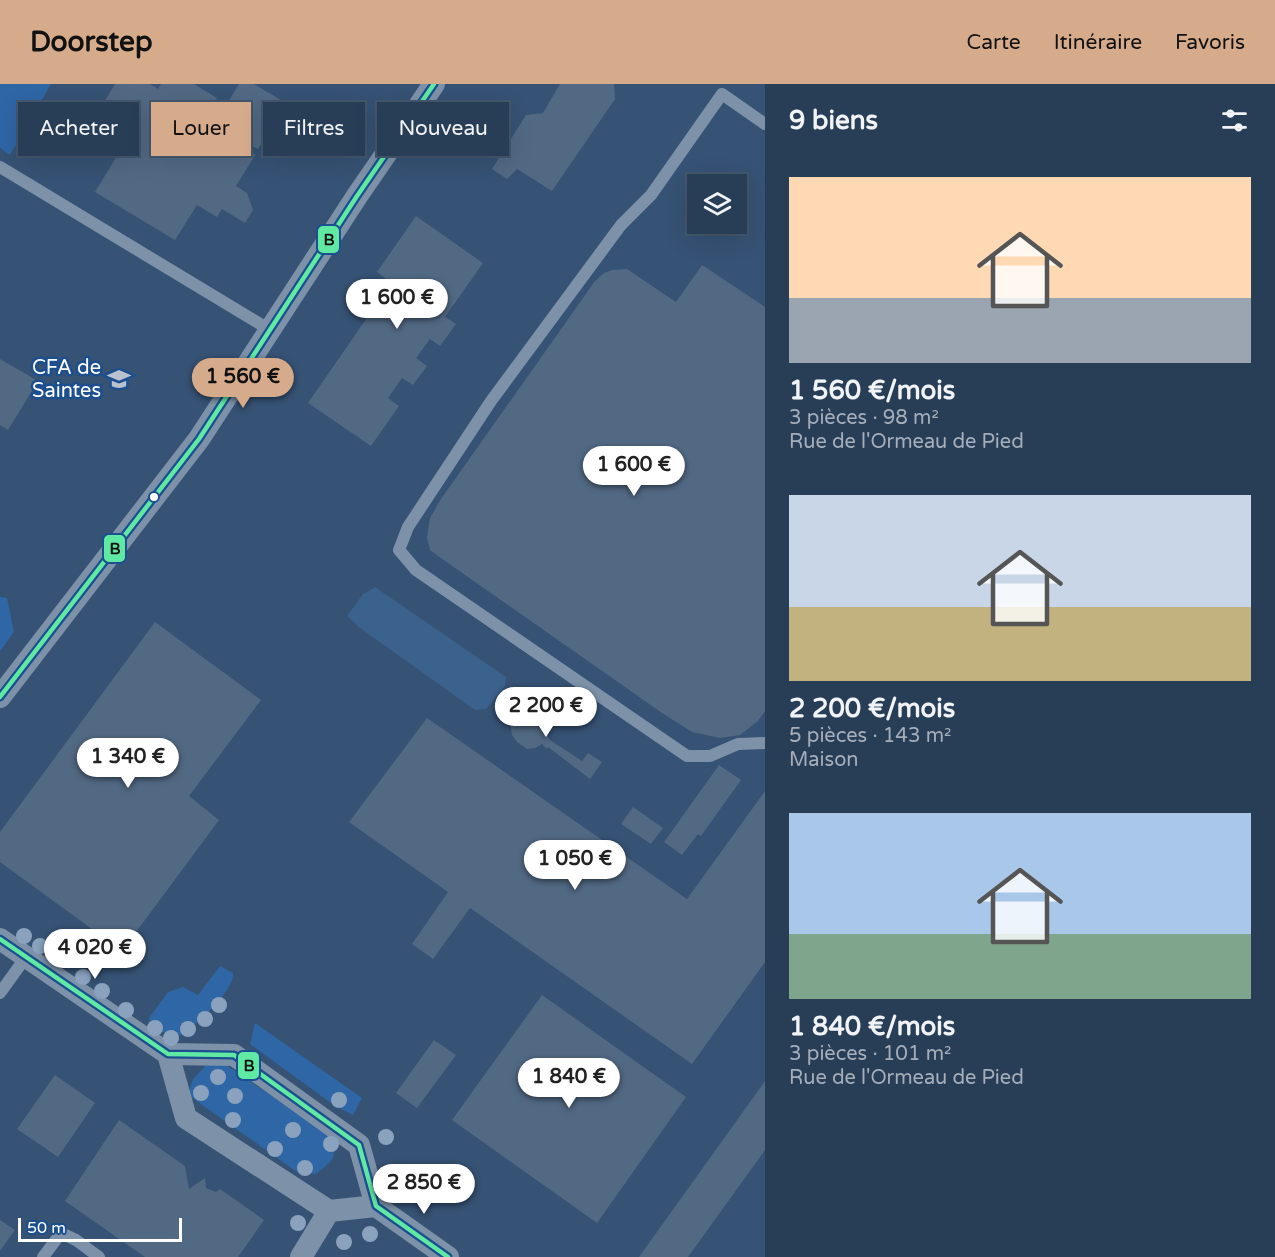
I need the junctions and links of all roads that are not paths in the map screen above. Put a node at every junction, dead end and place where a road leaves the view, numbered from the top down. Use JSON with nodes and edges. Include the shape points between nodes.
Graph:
{"nodes":[{"id":1,"x":434,"y":84,"type":"edge"},
{"id":2,"x":765,"y":124,"type":"edge"},
{"id":3,"x":0,"y":166,"type":"edge"},
{"id":4,"x":270,"y":330,"type":"junction"},
{"id":5,"x":0,"y":697,"type":"edge"},
{"id":6,"x":765,"y":743,"type":"edge"},
{"id":7,"x":0,"y":939,"type":"edge"},
{"id":8,"x":26,"y":957,"type":"junction"},
{"id":9,"x":0,"y":993,"type":"edge"},
{"id":10,"x":168,"y":1054,"type":"junction"},
{"id":11,"x":376,"y":1206,"type":"junction"},
{"id":12,"x":329,"y":1211,"type":"junction"},
{"id":13,"x":43,"y":1257,"type":"edge"},
{"id":14,"x":99,"y":1257,"type":"edge"},
{"id":15,"x":301,"y":1257,"type":"edge"},
{"id":16,"x":448,"y":1257,"type":"edge"}],
"edges":[{"from":1,"to":4,"type":"street"},
{"from":2,"to":6,"type":"lane","via":[[722,94],[651,195],[621,225],[491,401],[408,527],[399,550],[416,570],[687,756],[710,756],[738,744]]},
{"from":3,"to":4,"type":"lane"},
{"from":4,"to":5,"type":"street","via":[[199,439]]},
{"from":7,"to":8,"type":"street"},
{"from":8,"to":9,"type":"lane"},
{"from":8,"to":10,"type":"street"},
{"from":10,"to":11,"type":"street","via":[[234,1055],[359,1145]]},
{"from":10,"to":12,"type":"street","via":[[186,1118]]},
{"from":11,"to":12,"type":"street"},
{"from":11,"to":16,"type":"street"},
{"from":12,"to":15,"type":"street"},
{"from":13,"to":14,"type":"lane","via":[[61,1233]]}]}
